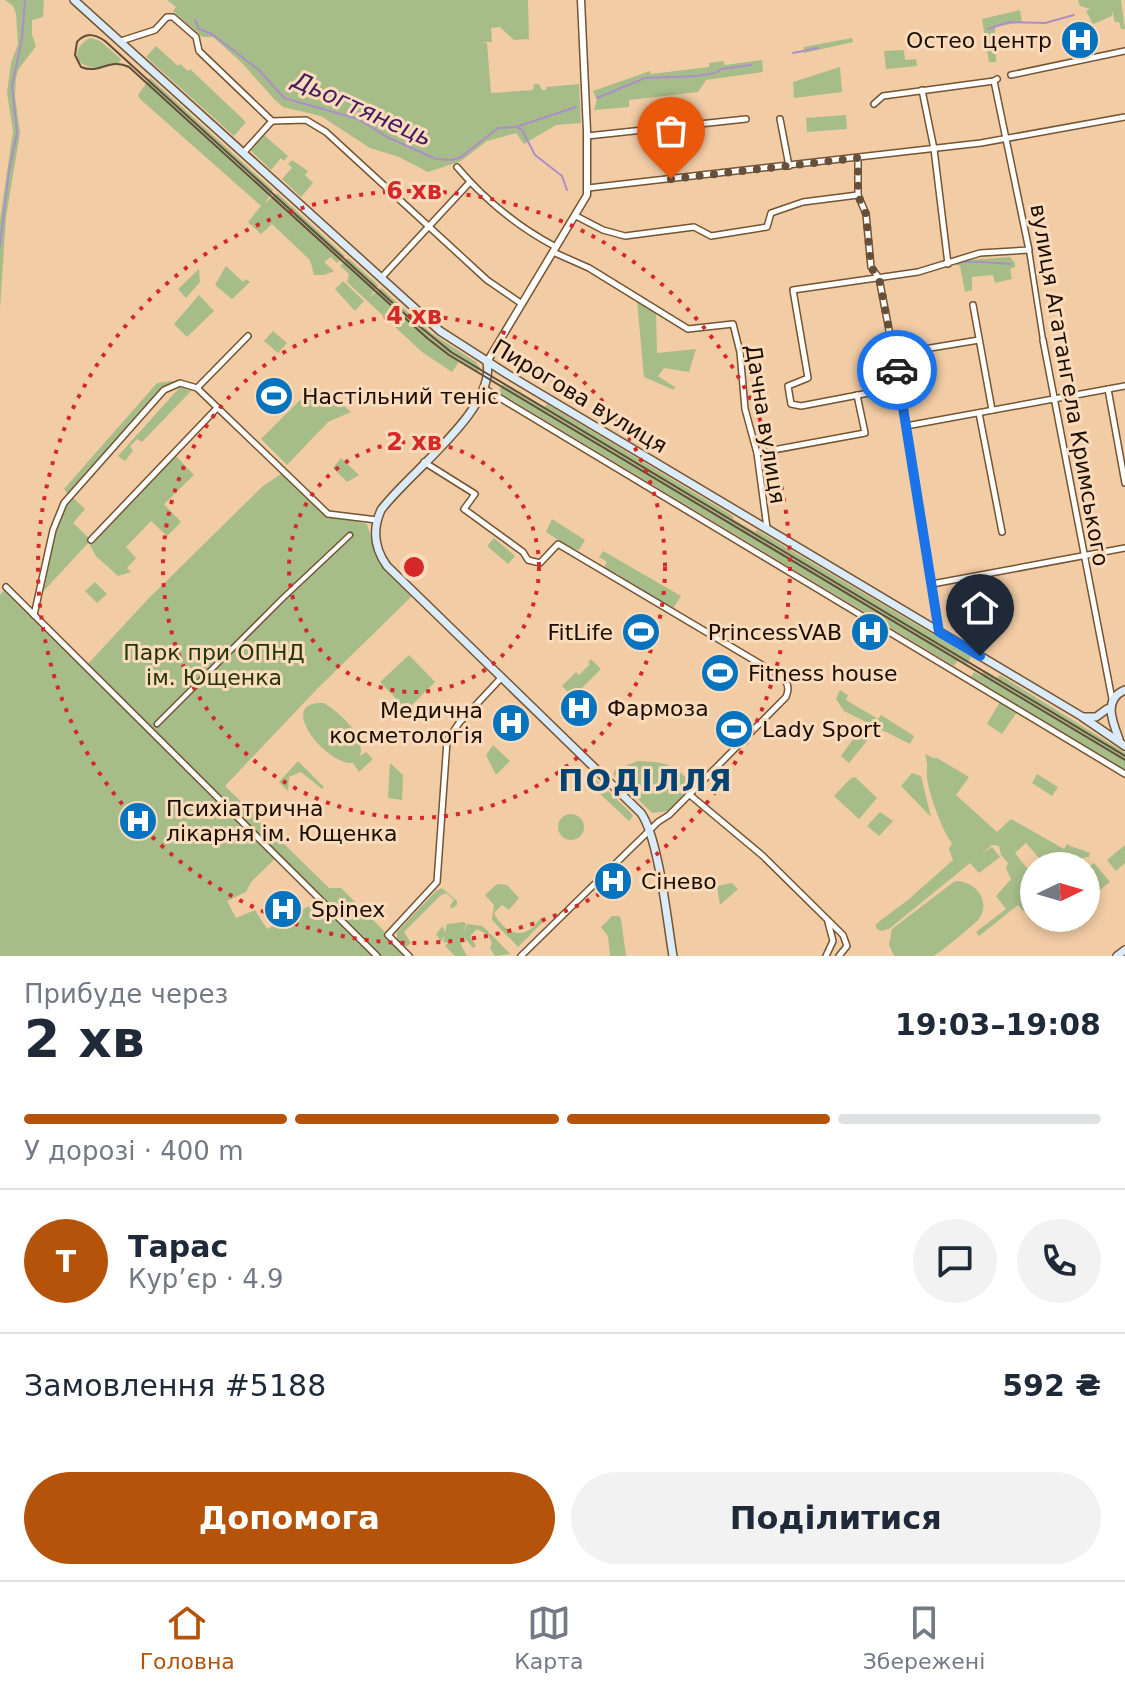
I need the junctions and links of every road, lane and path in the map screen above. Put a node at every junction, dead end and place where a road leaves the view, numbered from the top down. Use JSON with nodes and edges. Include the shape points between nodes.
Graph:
{"nodes":[{"id":1,"x":74,"y":0,"type":"edge"},
{"id":2,"x":581,"y":0,"type":"edge"},
{"id":3,"x":120,"y":42,"type":"junction"},
{"id":4,"x":1125,"y":51,"type":"edge"},
{"id":5,"x":1011,"y":75,"type":"dead end"},
{"id":6,"x":922,"y":90,"type":"junction"},
{"id":7,"x":874,"y":104,"type":"dead end"},
{"id":8,"x":1125,"y":117,"type":"edge"},
{"id":9,"x":746,"y":119,"type":"dead end"},
{"id":10,"x":780,"y":119,"type":"dead end"},
{"id":11,"x":272,"y":121,"type":"junction"},
{"id":12,"x":587,"y":136,"type":"junction"},
{"id":13,"x":1007,"y":138,"type":"junction"},
{"id":14,"x":934,"y":149,"type":"junction"},
{"id":15,"x":243,"y":153,"type":"junction"},
{"id":16,"x":858,"y":158,"type":"junction"},
{"id":17,"x":789,"y":166,"type":"junction"},
{"id":18,"x":457,"y":167,"type":"dead end"},
{"id":19,"x":470,"y":182,"type":"junction"},
{"id":20,"x":588,"y":188,"type":"junction"},
{"id":21,"x":858,"y":195,"type":"junction"},
{"id":22,"x":576,"y":216,"type":"junction"},
{"id":23,"x":428,"y":226,"type":"junction"},
{"id":24,"x":554,"y":250,"type":"junction"},
{"id":25,"x":1029,"y":250,"type":"junction"},
{"id":26,"x":948,"y":264,"type":"junction"},
{"id":27,"x":879,"y":278,"type":"junction"},
{"id":28,"x":381,"y":279,"type":"junction"},
{"id":29,"x":522,"y":304,"type":"junction"},
{"id":30,"x":973,"y":305,"type":"dead end"},
{"id":31,"x":248,"y":336,"type":"dead end"},
{"id":32,"x":979,"y":340,"type":"junction"},
{"id":33,"x":1043,"y":340,"type":"joint"},
{"id":34,"x":894,"y":354,"type":"junction"},
{"id":35,"x":487,"y":362,"type":"junction"},
{"id":36,"x":1125,"y":386,"type":"edge"},
{"id":37,"x":900,"y":387,"type":"junction"},
{"id":38,"x":197,"y":388,"type":"junction"},
{"id":39,"x":485,"y":389,"type":"junction"},
{"id":40,"x":1108,"y":389,"type":"junction"},
{"id":41,"x":857,"y":395,"type":"junction"},
{"id":42,"x":1053,"y":399,"type":"junction"},
{"id":43,"x":217,"y":408,"type":"junction"},
{"id":44,"x":992,"y":410,"type":"junction"},
{"id":45,"x":979,"y":413,"type":"junction"},
{"id":46,"x":906,"y":426,"type":"junction"},
{"id":47,"x":757,"y":453,"type":"junction"},
{"id":48,"x":424,"y":462,"type":"junction"},
{"id":49,"x":1125,"y":483,"type":"edge"},
{"id":50,"x":377,"y":520,"type":"junction"},
{"id":51,"x":767,"y":528,"type":"junction"},
{"id":52,"x":1002,"y":532,"type":"dead end"},
{"id":53,"x":350,"y":535,"type":"dead end"},
{"id":54,"x":91,"y":540,"type":"dead end"},
{"id":55,"x":1125,"y":548,"type":"edge"},
{"id":56,"x":1084,"y":555,"type":"junction"},
{"id":57,"x":932,"y":584,"type":"junction"},
{"id":58,"x":6,"y":587,"type":"dead end"},
{"id":59,"x":34,"y":615,"type":"junction"},
{"id":60,"x":939,"y":632,"type":"junction"},
{"id":61,"x":502,"y":677,"type":"junction"},
{"id":62,"x":1125,"y":690,"type":"edge"},
{"id":63,"x":1110,"y":706,"type":"junction"},
{"id":64,"x":1081,"y":716,"type":"junction"},
{"id":65,"x":157,"y":724,"type":"dead end"},
{"id":66,"x":1101,"y":729,"type":"junction"},
{"id":67,"x":1122,"y":744,"type":"edge"},
{"id":68,"x":1125,"y":774,"type":"edge"},
{"id":69,"x":690,"y":795,"type":"junction"},
{"id":70,"x":650,"y":830,"type":"junction"},
{"id":71,"x":825,"y":918,"type":"junction"},
{"id":72,"x":1125,"y":950,"type":"edge"},
{"id":73,"x":377,"y":956,"type":"edge"},
{"id":74,"x":409,"y":956,"type":"edge"},
{"id":75,"x":521,"y":956,"type":"edge"},
{"id":76,"x":673,"y":956,"type":"edge"},
{"id":77,"x":826,"y":956,"type":"edge"},
{"id":78,"x":839,"y":956,"type":"edge"},
{"id":79,"x":1117,"y":956,"type":"edge"}],
"edges":[{"from":1,"to":3,"type":"main road","name":"Пирогова вулиця"},
{"from":2,"to":12,"type":"street"},
{"from":3,"to":11,"type":"street","via":[[155,30],[173,17],[197,38],[199,51]]},
{"from":3,"to":15,"type":"main road","name":"Пирогова вулиця"},
{"from":4,"to":5,"type":"street"},
{"from":6,"to":7,"type":"street","via":[[883,96]]},
{"from":6,"to":13,"type":"street","name":"вулиця Агатангела Кримського","via":[[996,80]]},
{"from":6,"to":14,"type":"street"},
{"from":8,"to":13,"type":"street"},
{"from":9,"to":12,"type":"street"},
{"from":10,"to":17,"type":"street"},
{"from":11,"to":15,"type":"street"},
{"from":11,"to":23,"type":"street","via":[[317,125]]},
{"from":12,"to":20,"type":"street"},
{"from":13,"to":14,"type":"street"},
{"from":13,"to":25,"type":"street","name":"вулиця Агатангела Кримського"},
{"from":14,"to":16,"type":"street"},
{"from":14,"to":26,"type":"street"},
{"from":15,"to":28,"type":"main road","name":"Пирогова вулиця"},
{"from":16,"to":17,"type":"street"},
{"from":16,"to":21,"type":"street"},
{"from":17,"to":20,"type":"street"},
{"from":18,"to":19,"type":"street"},
{"from":19,"to":23,"type":"street"},
{"from":19,"to":24,"type":"street"},
{"from":20,"to":22,"type":"street"},
{"from":21,"to":22,"type":"street","via":[[803,202],[771,213],[767,227],[711,236],[694,227],[625,236]]},
{"from":21,"to":27,"type":"street","via":[[866,214],[871,267]]},
{"from":22,"to":24,"type":"street"},
{"from":23,"to":28,"type":"street"},
{"from":23,"to":29,"type":"street"},
{"from":24,"to":29,"type":"street"},
{"from":24,"to":47,"type":"street","name":"Дачна вулиця","via":[[688,329],[733,324]]},
{"from":25,"to":26,"type":"street","via":[[980,253]]},
{"from":25,"to":33,"type":"street","name":"вулиця Агатангела Кримського"},
{"from":26,"to":27,"type":"street"},
{"from":27,"to":34,"type":"street"},
{"from":27,"to":41,"type":"street","via":[[793,290],[808,378],[788,386],[791,404]]},
{"from":28,"to":35,"type":"main road","name":"Пирогова вулиця","via":[[440,331]]},
{"from":29,"to":35,"type":"street"},
{"from":30,"to":32,"type":"street"},
{"from":31,"to":38,"type":"street"},
{"from":32,"to":34,"type":"street"},
{"from":32,"to":44,"type":"street"},
{"from":33,"to":42,"type":"street","name":"вулиця Агатангела Кримського"},
{"from":34,"to":37,"type":"street"},
{"from":35,"to":39,"type":"main road"},
{"from":35,"to":51,"type":"main road","name":"Пирогова вулиця"},
{"from":36,"to":40,"type":"street"},
{"from":37,"to":41,"type":"street"},
{"from":37,"to":46,"type":"street"},
{"from":38,"to":43,"type":"street"},
{"from":38,"to":59,"type":"street","via":[[180,383],[164,390],[69,495],[53,530]]},
{"from":39,"to":48,"type":"main road","via":[[459,427]]},
{"from":39,"to":68,"type":"street","name":"Пирогова вулиця"},
{"from":40,"to":42,"type":"street"},
{"from":40,"to":49,"type":"street"},
{"from":41,"to":47,"type":"street","via":[[865,433]]},
{"from":42,"to":44,"type":"street"},
{"from":42,"to":56,"type":"street","name":"вулиця Агатангела Кримського"},
{"from":43,"to":50,"type":"street","via":[[328,514]]},
{"from":43,"to":54,"type":"street"},
{"from":44,"to":45,"type":"street"},
{"from":45,"to":46,"type":"street"},
{"from":45,"to":52,"type":"street"},
{"from":46,"to":57,"type":"street"},
{"from":47,"to":51,"type":"street","name":"Дачна вулиця"},
{"from":48,"to":50,"type":"main road"},
{"from":48,"to":69,"type":"street","via":[[475,494],[464,509],[528,560],[540,563],[558,544],[787,681],[786,697]]},
{"from":50,"to":61,"type":"main road","via":[[377,547],[387,566]]},
{"from":51,"to":60,"type":"main road","name":"Пирогова вулиця"},
{"from":53,"to":65,"type":"street"},
{"from":55,"to":56,"type":"street"},
{"from":56,"to":57,"type":"street"},
{"from":56,"to":63,"type":"street","name":"вулиця Агатангела Кримського"},
{"from":57,"to":60,"type":"street"},
{"from":58,"to":59,"type":"street"},
{"from":59,"to":73,"type":"street"},
{"from":60,"to":64,"type":"main road","name":"Пирогова вулиця"},
{"from":61,"to":70,"type":"main road","via":[[635,807]]},
{"from":61,"to":74,"type":"street","via":[[447,741],[437,882],[388,935]]},
{"from":62,"to":63,"type":"main road"},
{"from":63,"to":64,"type":"main road","via":[[1096,717]]},
{"from":63,"to":66,"type":"main road"},
{"from":63,"to":67,"type":"main road"},
{"from":64,"to":66,"type":"main road","name":"Пирогова вулиця"},
{"from":66,"to":67,"type":"main road","name":"Пирогова вулиця"},
{"from":69,"to":70,"type":"street"},
{"from":69,"to":71,"type":"street","via":[[763,856]]},
{"from":70,"to":75,"type":"street"},
{"from":70,"to":76,"type":"main road"},
{"from":71,"to":77,"type":"street","via":[[833,941]]},
{"from":71,"to":78,"type":"street","via":[[847,940]]},
{"from":72,"to":79,"type":"main road"}]}
